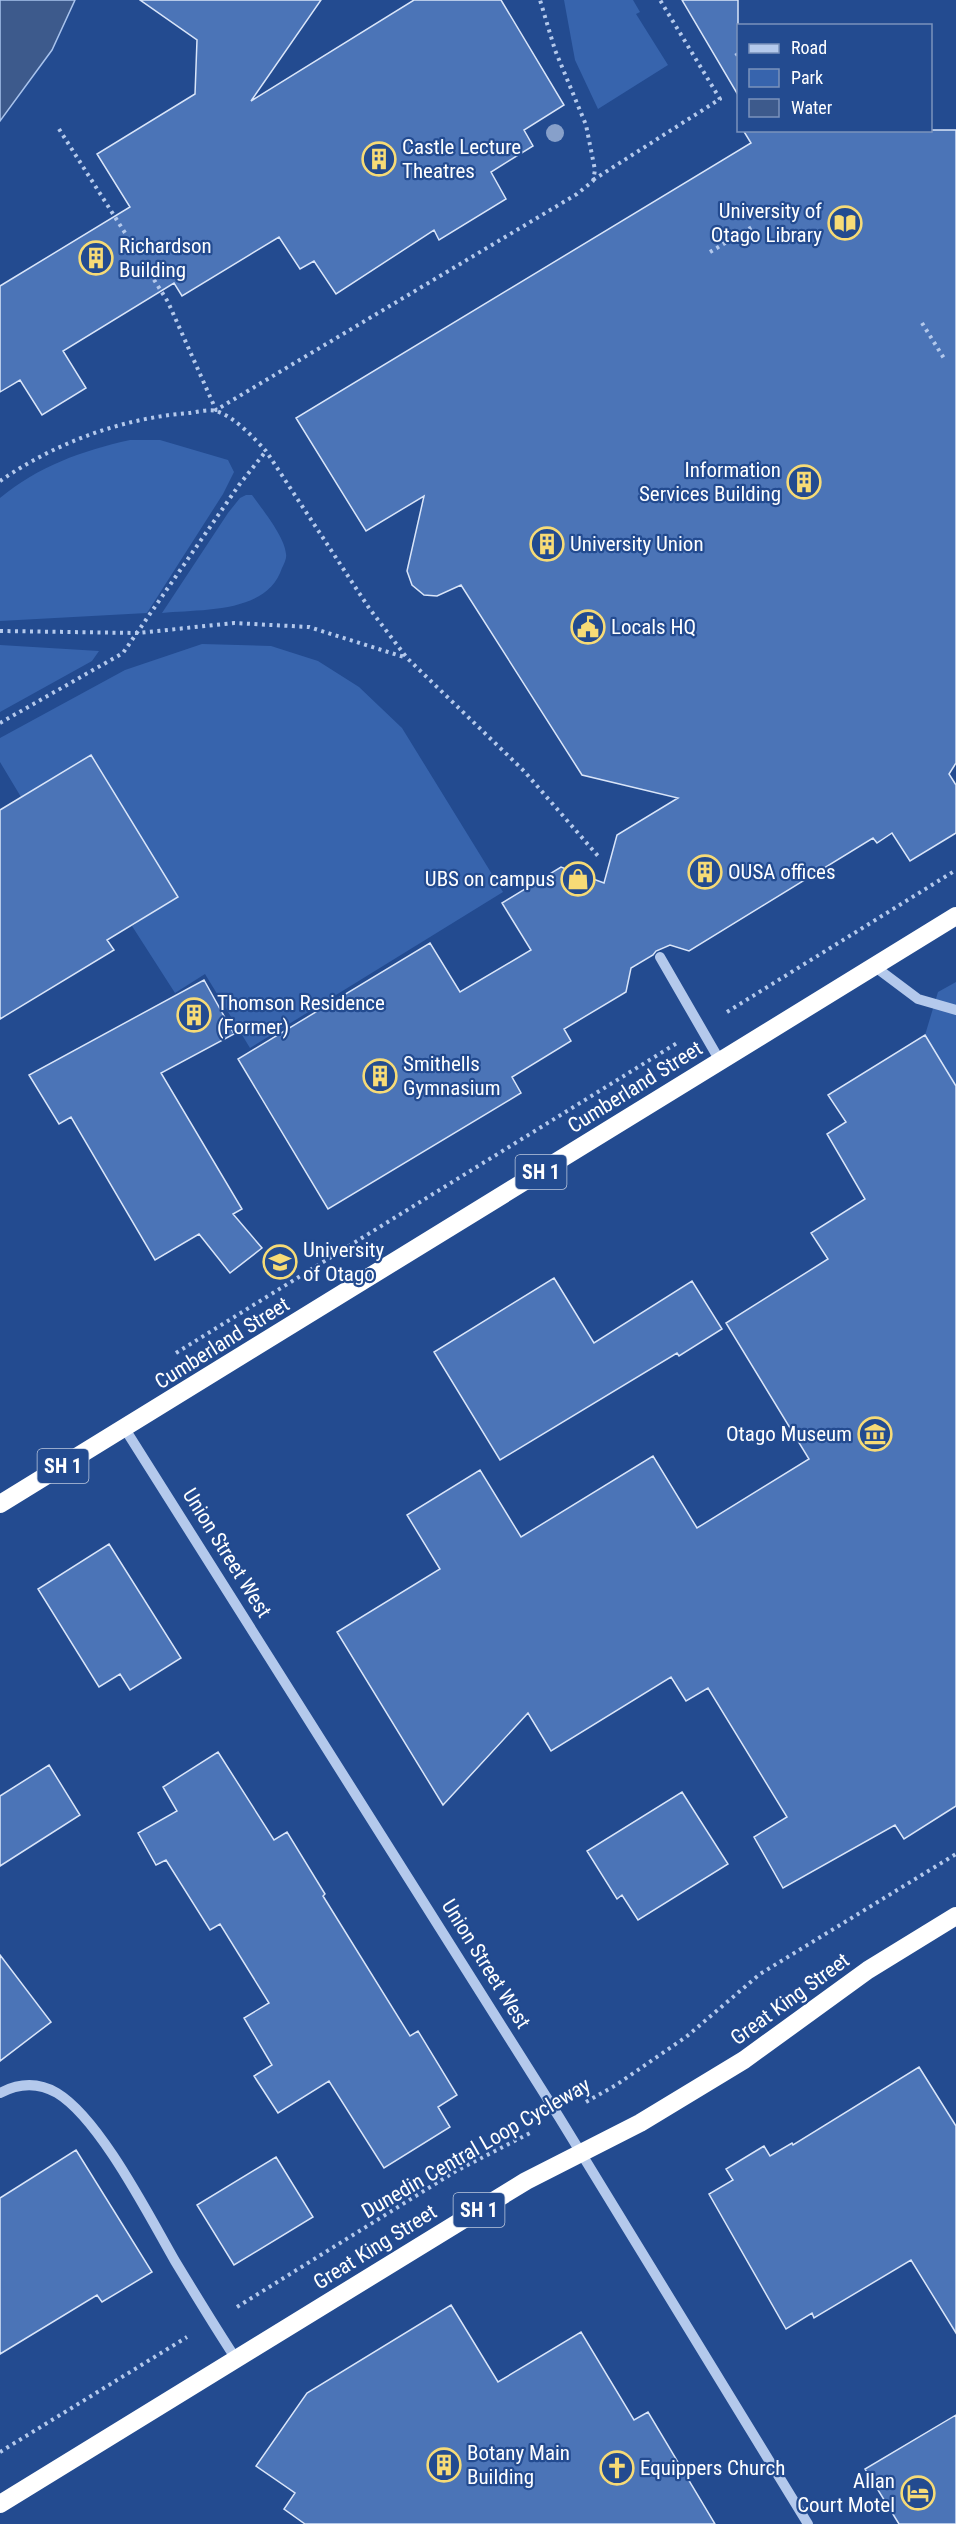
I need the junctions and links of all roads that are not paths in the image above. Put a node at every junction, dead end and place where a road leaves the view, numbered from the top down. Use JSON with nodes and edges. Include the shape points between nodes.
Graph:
{"nodes":[{"id":1,"x":956,"y":916,"type":"edge"},
{"id":2,"x":660,"y":957,"type":"dead end"},
{"id":3,"x":874,"y":966,"type":"junction"},
{"id":4,"x":956,"y":1010,"type":"edge"},
{"id":5,"x":720,"y":1061,"type":"junction"},
{"id":6,"x":125,"y":1429,"type":"junction"},
{"id":7,"x":0,"y":1504,"type":"edge"},
{"id":8,"x":956,"y":1916,"type":"edge"},
{"id":9,"x":0,"y":2093,"type":"edge"},
{"id":10,"x":581,"y":2153,"type":"junction"},
{"id":11,"x":236,"y":2359,"type":"junction"},
{"id":12,"x":0,"y":2504,"type":"edge"},
{"id":13,"x":808,"y":2524,"type":"edge"}],
"edges":[{"from":1,"to":3,"type":"highway","name":"Cumberland Street","number":"SH 1"},
{"from":2,"to":5,"type":"street"},
{"from":3,"to":4,"type":"street","via":[[918,999]]},
{"from":3,"to":5,"type":"highway","name":"Cumberland Street","number":"SH 1"},
{"from":5,"to":6,"type":"highway","name":"Cumberland Street","number":"SH 1"},
{"from":6,"to":7,"type":"highway","name":"Cumberland Street","number":"SH 1"},
{"from":6,"to":10,"type":"street","name":"Union Street West"},
{"from":8,"to":10,"type":"highway","name":"Great King Street","number":"SH 1","via":[[868,1970],[744,2060],[640,2123]]},
{"from":9,"to":11,"type":"street","via":[[22,2085],[50,2089],[86,2120],[132,2186]]},
{"from":10,"to":11,"type":"highway","name":"Great King Street","number":"SH 1","via":[[526,2181]]},
{"from":10,"to":13,"type":"street","name":"Union Street West"},
{"from":11,"to":12,"type":"highway","name":"Great King Street","number":"SH 1"}]}
